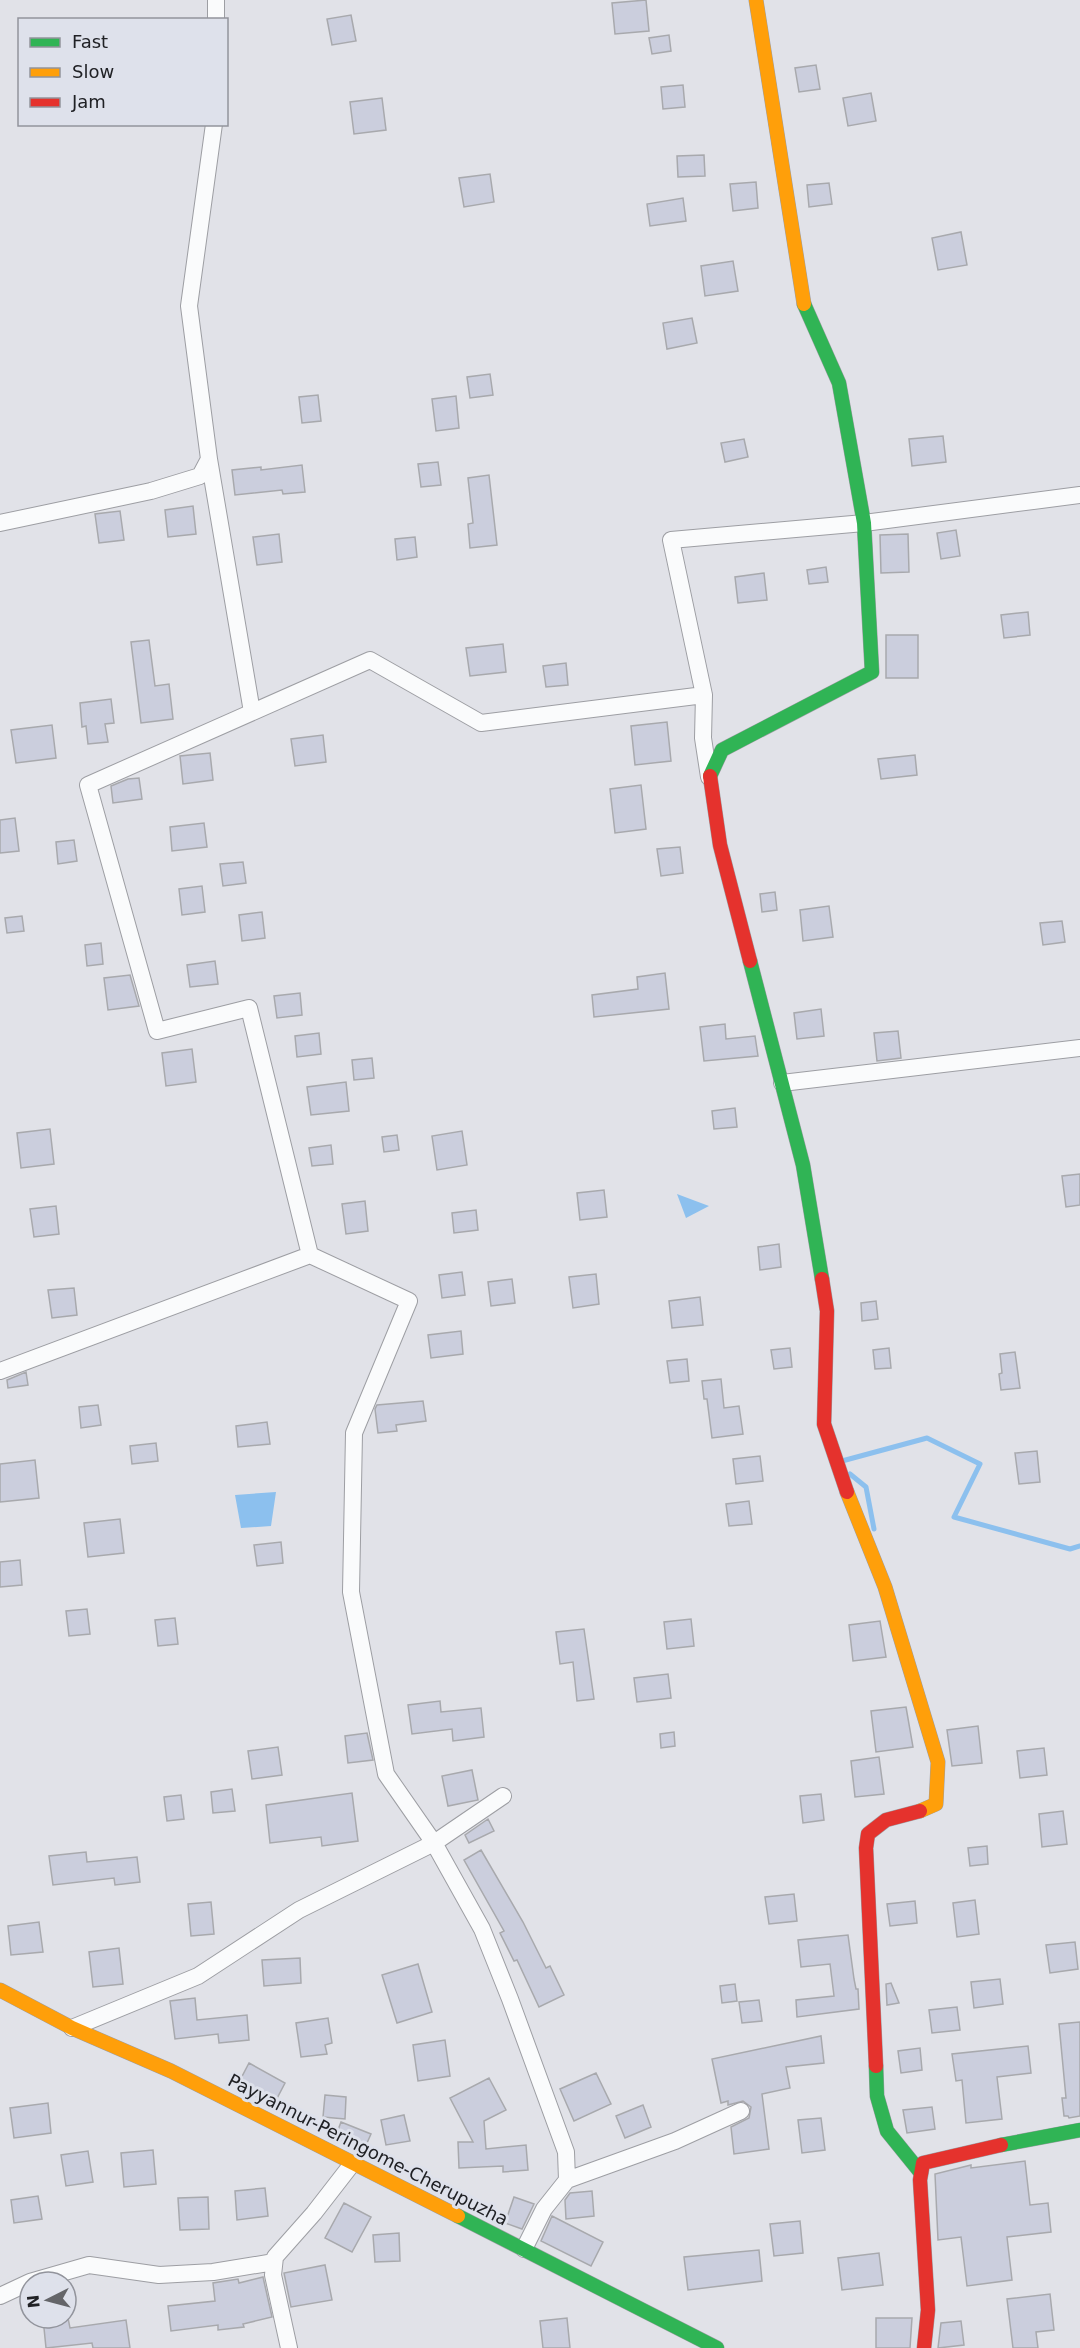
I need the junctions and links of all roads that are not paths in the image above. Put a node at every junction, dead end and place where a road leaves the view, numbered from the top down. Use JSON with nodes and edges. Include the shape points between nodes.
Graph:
{"nodes":[{"id":1,"x":216,"y":0,"type":"edge"},
{"id":2,"x":756,"y":0,"type":"edge"},
{"id":3,"x":216,"y":18,"type":"edge"},
{"id":4,"x":214,"y":126,"type":"edge"},
{"id":5,"x":208,"y":459,"type":"junction"},
{"id":6,"x":1080,"y":495,"type":"edge"},
{"id":7,"x":0,"y":523,"type":"edge"},
{"id":8,"x":864,"y":524,"type":"junction"},
{"id":9,"x":704,"y":695,"type":"junction"},
{"id":10,"x":252,"y":712,"type":"junction"},
{"id":11,"x":709,"y":777,"type":"junction"},
{"id":12,"x":1080,"y":1048,"type":"edge"},
{"id":13,"x":782,"y":1083,"type":"junction"},
{"id":14,"x":310,"y":1255,"type":"junction"},
{"id":15,"x":0,"y":1371,"type":"edge"},
{"id":16,"x":503,"y":1796,"type":"dead end"},
{"id":17,"x":434,"y":1843,"type":"junction"},
{"id":18,"x":0,"y":1990,"type":"edge"},
{"id":19,"x":72,"y":2028,"type":"junction"},
{"id":20,"x":741,"y":2111,"type":"dead end"},
{"id":21,"x":1080,"y":2130,"type":"edge"},
{"id":22,"x":352,"y":2164,"type":"junction"},
{"id":23,"x":921,"y":2173,"type":"junction"},
{"id":24,"x":567,"y":2180,"type":"junction"},
{"id":25,"x":524,"y":2249,"type":"junction"},
{"id":26,"x":274,"y":2262,"type":"junction"},
{"id":27,"x":72,"y":2270,"type":"edge"},
{"id":28,"x":18,"y":2288,"type":"edge"},
{"id":29,"x":0,"y":2296,"type":"edge"},
{"id":30,"x":289,"y":2348,"type":"edge"},
{"id":31,"x":717,"y":2348,"type":"edge"},
{"id":32,"x":924,"y":2348,"type":"edge"}],
"edges":[{"from":1,"to":3,"type":"street"},
{"from":2,"to":8,"type":"street","via":[[802,299],[839,383]]},
{"from":4,"to":5,"type":"street","via":[[189,306]]},
{"from":5,"to":7,"type":"street","via":[[200,476],[171,485]]},
{"from":5,"to":10,"type":"street"},
{"from":6,"to":8,"type":"street"},
{"from":8,"to":9,"type":"street","via":[[671,540]]},
{"from":8,"to":11,"type":"street","via":[[872,672],[722,750]]},
{"from":9,"to":10,"type":"street","via":[[481,723],[370,660]]},
{"from":9,"to":11,"type":"street","via":[[703,738]]},
{"from":10,"to":14,"type":"street","via":[[88,785],[158,1031],[249,1008]]},
{"from":11,"to":13,"type":"street","via":[[720,845]]},
{"from":12,"to":13,"type":"street"},
{"from":13,"to":23,"type":"street","via":[[803,1165],[827,1311],[824,1424],[885,1587],[938,1762],[936,1804],[886,1820],[868,1834],[866,1848],[877,2096],[887,2131]]},
{"from":14,"to":15,"type":"street"},
{"from":14,"to":17,"type":"street","via":[[409,1301],[354,1433],[351,1592],[386,1774]]},
{"from":16,"to":17,"type":"street"},
{"from":17,"to":19,"type":"street","via":[[299,1910],[198,1976]]},
{"from":17,"to":24,"type":"street","via":[[482,1929],[510,1999],[566,2152]]},
{"from":18,"to":19,"type":"street","name":"Payyannur-Peringome-Cherupuzha"},
{"from":19,"to":22,"type":"street","name":"Payyannur-Peringome-Cherupuzha","via":[[171,2071]]},
{"from":20,"to":24,"type":"street","via":[[675,2141]]},
{"from":21,"to":23,"type":"street","via":[[955,2154],[923,2163]]},
{"from":22,"to":25,"type":"street","name":"Payyannur-Peringome-Cherupuzha"},
{"from":22,"to":26,"type":"street"},
{"from":23,"to":32,"type":"street","via":[[928,2310]]},
{"from":24,"to":25,"type":"street","via":[[544,2209]]},
{"from":25,"to":31,"type":"street","name":"Payyannur-Peringome-Cherupuzha"},
{"from":26,"to":27,"type":"street","via":[[213,2272],[159,2275],[90,2265]]},
{"from":26,"to":30,"type":"street","via":[[273,2275]]},
{"from":28,"to":29,"type":"street"}]}
